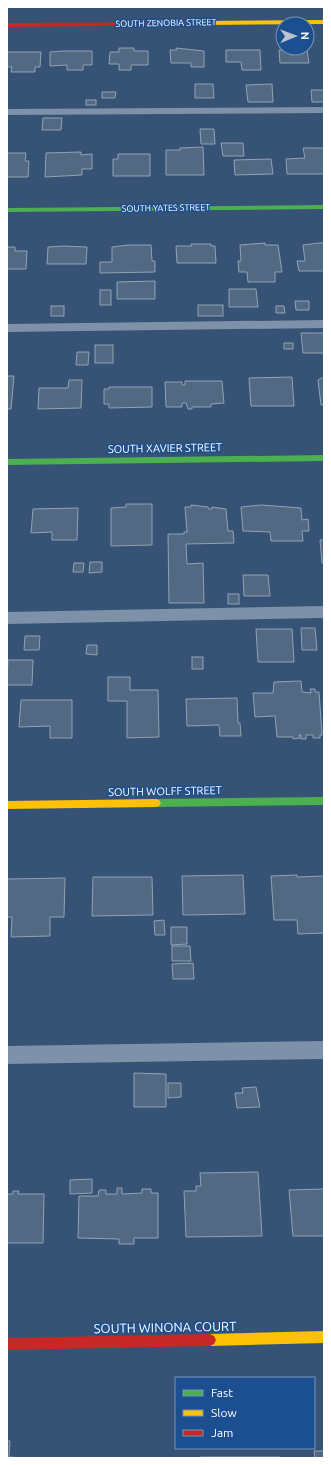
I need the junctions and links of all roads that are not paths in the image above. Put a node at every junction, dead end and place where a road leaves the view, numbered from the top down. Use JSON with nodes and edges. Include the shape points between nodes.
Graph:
{"nodes":[{"id":1,"x":324,"y":22,"type":"edge"},
{"id":2,"x":7,"y":25,"type":"edge"},
{"id":3,"x":324,"y":110,"type":"edge"},
{"id":4,"x":7,"y":112,"type":"edge"},
{"id":5,"x":324,"y":207,"type":"edge"},
{"id":6,"x":7,"y":210,"type":"edge"},
{"id":7,"x":324,"y":324,"type":"edge"},
{"id":8,"x":7,"y":328,"type":"edge"},
{"id":9,"x":324,"y":458,"type":"edge"},
{"id":10,"x":7,"y":462,"type":"edge"},
{"id":11,"x":324,"y":612,"type":"edge"},
{"id":12,"x":7,"y":618,"type":"edge"},
{"id":13,"x":324,"y":801,"type":"edge"},
{"id":14,"x":7,"y":805,"type":"edge"},
{"id":15,"x":324,"y":1050,"type":"edge"},
{"id":16,"x":7,"y":1055,"type":"edge"},
{"id":17,"x":324,"y":1337,"type":"edge"},
{"id":18,"x":7,"y":1344,"type":"edge"}],
"edges":[{"from":1,"to":2,"type":"street","name":"SOUTH ZENOBIA STREET"},
{"from":3,"to":4,"type":"lane"},
{"from":5,"to":6,"type":"street","name":"SOUTH YATES STREET"},
{"from":7,"to":8,"type":"lane"},
{"from":9,"to":10,"type":"street","name":"SOUTH XAVIER STREET"},
{"from":11,"to":12,"type":"lane"},
{"from":13,"to":14,"type":"street","name":"SOUTH WOLFF STREET"},
{"from":15,"to":16,"type":"lane"},
{"from":17,"to":18,"type":"street","name":"SOUTH WINONA COURT"}]}
